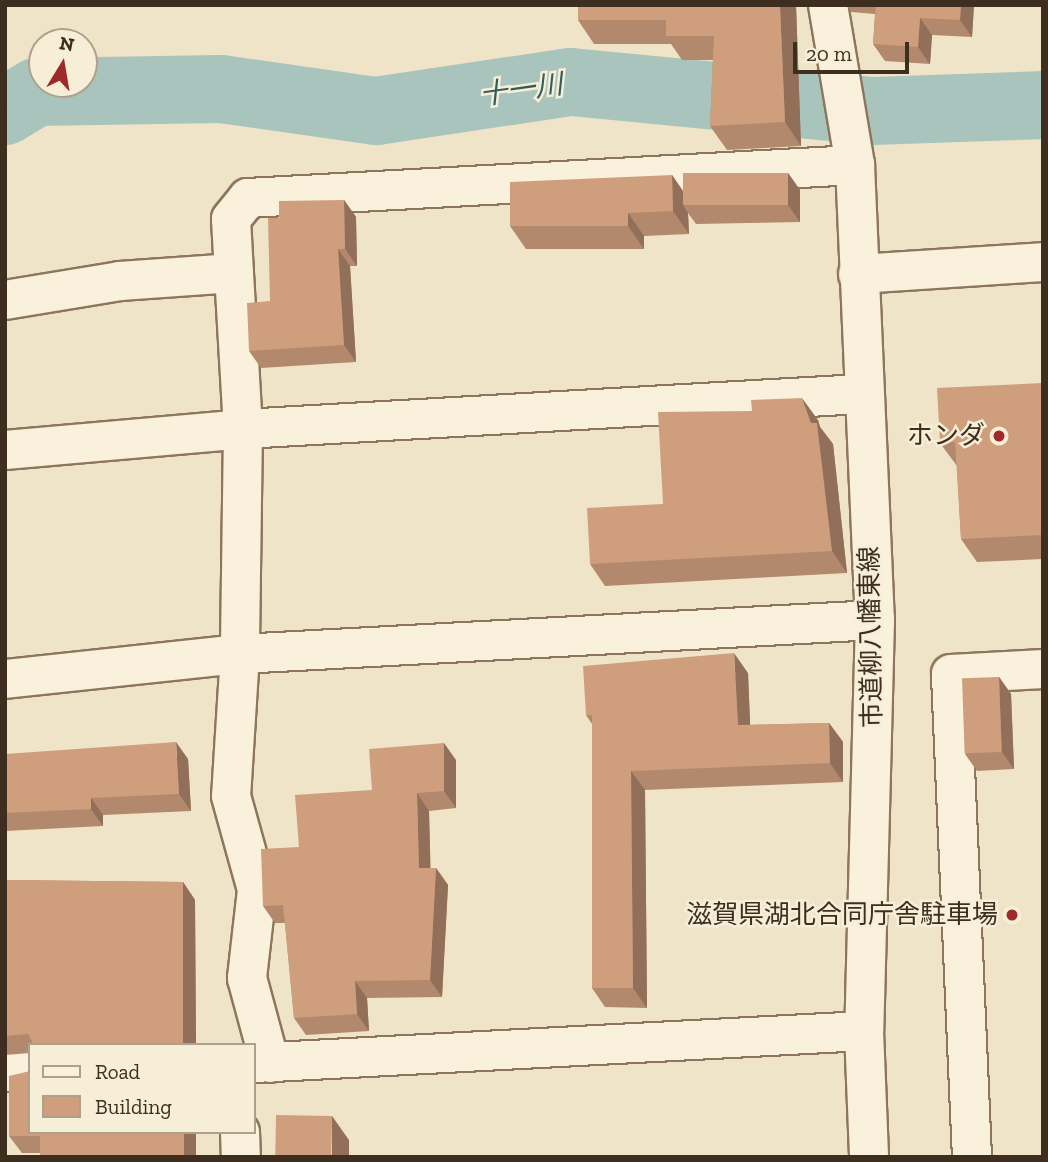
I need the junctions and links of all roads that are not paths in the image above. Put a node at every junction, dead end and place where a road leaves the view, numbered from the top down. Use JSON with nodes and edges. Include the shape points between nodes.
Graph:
{"nodes":[{"id":1,"x":828,"y":5,"type":"edge"},
{"id":2,"x":855,"y":165,"type":"junction"},
{"id":3,"x":1043,"y":262,"type":"edge"},
{"id":4,"x":234,"y":273,"type":"junction"},
{"id":5,"x":858,"y":274,"type":"junction"},
{"id":6,"x":5,"y":300,"type":"edge"},
{"id":7,"x":861,"y":394,"type":"junction"},
{"id":8,"x":243,"y":429,"type":"junction"},
{"id":9,"x":5,"y":450,"type":"edge"},
{"id":10,"x":875,"y":620,"type":"junction"},
{"id":11,"x":240,"y":654,"type":"junction"},
{"id":12,"x":1043,"y":669,"type":"edge"},
{"id":13,"x":5,"y":679,"type":"edge"},
{"id":14,"x":863,"y":1031,"type":"junction"},
{"id":15,"x":262,"y":1063,"type":"edge"},
{"id":16,"x":28,"y":1071,"type":"edge"},
{"id":17,"x":5,"y":1072,"type":"edge"},
{"id":18,"x":240,"y":1134,"type":"edge"},
{"id":19,"x":241,"y":1157,"type":"edge"},
{"id":20,"x":869,"y":1157,"type":"edge"},
{"id":21,"x":972,"y":1157,"type":"edge"}],
"edges":[{"from":1,"to":2,"type":"street","name":"市道柳八幡東線"},
{"from":2,"to":4,"type":"street","via":[[248,198],[231,219]]},
{"from":2,"to":5,"type":"street","name":"市道柳八幡東線"},
{"from":3,"to":5,"type":"street"},
{"from":4,"to":6,"type":"street"},
{"from":4,"to":8,"type":"street"},
{"from":5,"to":7,"type":"street","name":"市道柳八幡東線"},
{"from":7,"to":8,"type":"street"},
{"from":7,"to":10,"type":"street","name":"市道柳八幡東線"},
{"from":8,"to":9,"type":"street"},
{"from":8,"to":11,"type":"street"},
{"from":10,"to":11,"type":"street"},
{"from":10,"to":14,"type":"street","name":"市道柳八幡東線"},
{"from":11,"to":13,"type":"street"},
{"from":11,"to":15,"type":"street","via":[[230,796],[257,890],[247,978]]},
{"from":12,"to":21,"type":"street","via":[[951,674]]},
{"from":14,"to":15,"type":"street"},
{"from":14,"to":20,"type":"street","name":"市道柳八幡東線"},
{"from":16,"to":17,"type":"street"},
{"from":18,"to":19,"type":"street"}]}
